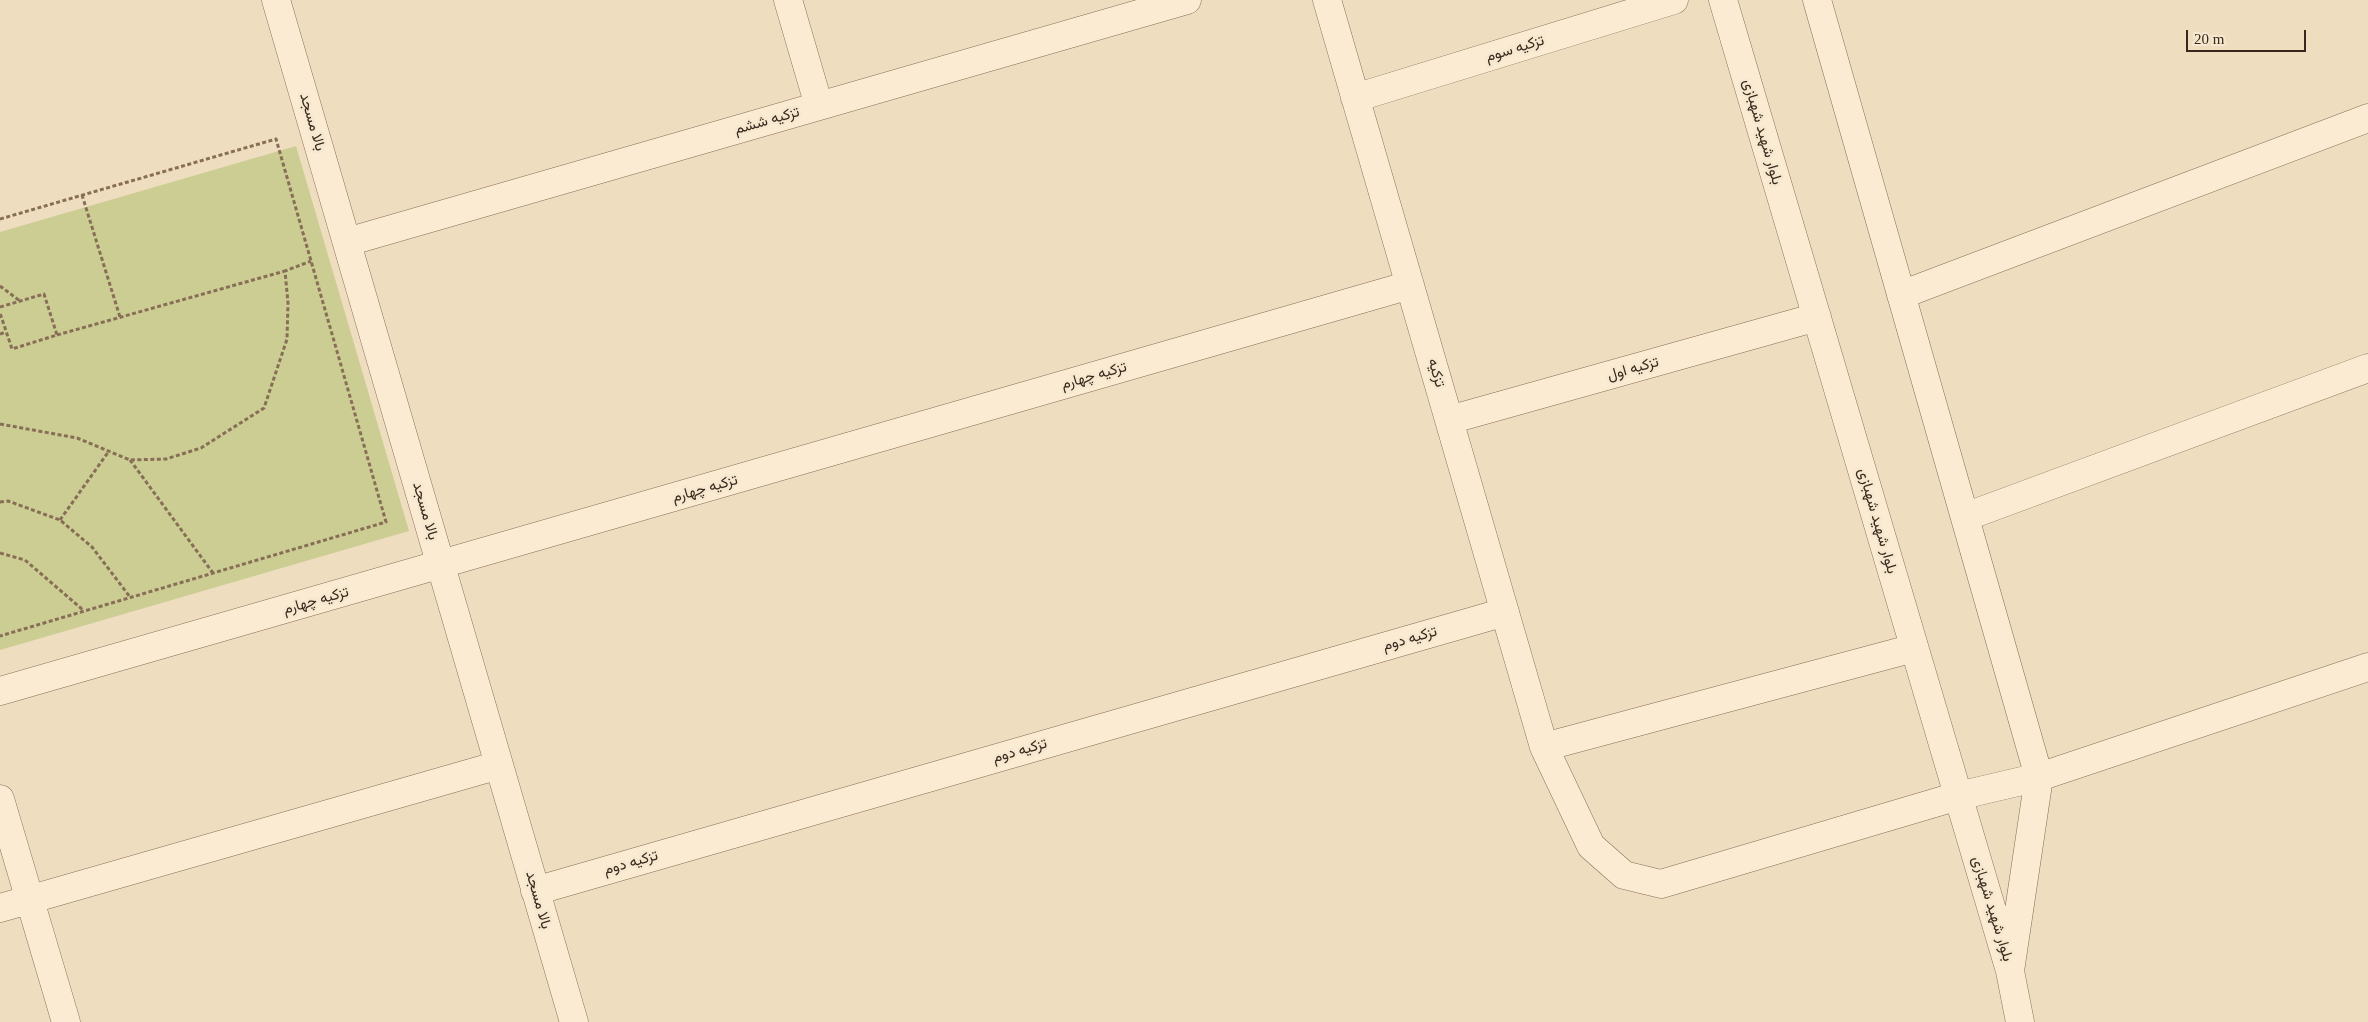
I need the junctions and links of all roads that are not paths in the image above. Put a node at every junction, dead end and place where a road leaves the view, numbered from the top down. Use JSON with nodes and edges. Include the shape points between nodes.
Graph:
{"nodes":[{"id":1,"x":276,"y":0,"type":"edge"},
{"id":2,"x":788,"y":0,"type":"edge"},
{"id":3,"x":1187,"y":0,"type":"edge"},
{"id":4,"x":1327,"y":0,"type":"edge"},
{"id":5,"x":1674,"y":0,"type":"edge"},
{"id":6,"x":1723,"y":0,"type":"edge"},
{"id":7,"x":1817,"y":0,"type":"edge"},
{"id":8,"x":1356,"y":98,"type":"junction"},
{"id":9,"x":819,"y":106,"type":"junction"},
{"id":10,"x":2368,"y":118,"type":"edge"},
{"id":11,"x":349,"y":249,"type":"junction"},
{"id":12,"x":1410,"y":286,"type":"junction"},
{"id":13,"x":1901,"y":294,"type":"junction"},
{"id":14,"x":1816,"y":317,"type":"junction"},
{"id":15,"x":2368,"y":368,"type":"edge"},
{"id":16,"x":1449,"y":420,"type":"junction"},
{"id":17,"x":1965,"y":517,"type":"junction"},
{"id":18,"x":440,"y":565,"type":"junction"},
{"id":19,"x":1505,"y":612,"type":"junction"},
{"id":20,"x":1914,"y":648,"type":"junction"},
{"id":21,"x":2368,"y":667,"type":"edge"},
{"id":22,"x":0,"y":691,"type":"edge"},
{"id":23,"x":1544,"y":747,"type":"junction"},
{"id":24,"x":499,"y":765,"type":"junction"},
{"id":25,"x":2039,"y":777,"type":"junction"},
{"id":26,"x":1958,"y":796,"type":"junction"},
{"id":27,"x":0,"y":799,"type":"edge"},
{"id":28,"x":536,"y":891,"type":"junction"},
{"id":29,"x":30,"y":900,"type":"junction"},
{"id":30,"x":0,"y":908,"type":"edge"},
{"id":31,"x":2010,"y":971,"type":"junction"},
{"id":32,"x":66,"y":1022,"type":"edge"},
{"id":33,"x":574,"y":1022,"type":"edge"},
{"id":34,"x":2020,"y":1022,"type":"edge"}],
"edges":[{"from":1,"to":11,"type":"street","name":"بالا مسجد"},
{"from":2,"to":9,"type":"street"},
{"from":3,"to":9,"type":"street","name":"تزکیه ششم"},
{"from":4,"to":8,"type":"street","name":"تزکیه"},
{"from":5,"to":8,"type":"street","name":"تزکیه سوم"},
{"from":6,"to":14,"type":"street","name":"بلوار شهید شهبازی"},
{"from":7,"to":13,"type":"street","name":"بلوار شهید شهبازی"},
{"from":8,"to":12,"type":"street","name":"تزکیه"},
{"from":9,"to":11,"type":"street","name":"تزکیه ششم"},
{"from":10,"to":13,"type":"street"},
{"from":11,"to":18,"type":"street","name":"بالا مسجد"},
{"from":12,"to":16,"type":"street","name":"تزکیه"},
{"from":12,"to":18,"type":"street","name":"تزکیه چهارم"},
{"from":13,"to":17,"type":"street","name":"بلوار شهید شهبازی"},
{"from":14,"to":16,"type":"street","name":"تزکیه اول"},
{"from":14,"to":20,"type":"street","name":"بلوار شهید شهبازی"},
{"from":15,"to":17,"type":"street"},
{"from":16,"to":19,"type":"street","name":"تزکیه"},
{"from":17,"to":25,"type":"street","name":"بلوار شهید شهبازی"},
{"from":18,"to":22,"type":"street","name":"تزکیه چهارم"},
{"from":18,"to":24,"type":"street","name":"بالا مسجد"},
{"from":19,"to":23,"type":"street","name":"تزکیه"},
{"from":19,"to":28,"type":"street","name":"تزکیه دوم"},
{"from":20,"to":23,"type":"street"},
{"from":20,"to":26,"type":"street","name":"بلوار شهید شهبازی"},
{"from":21,"to":25,"type":"street","name":"تزکیه"},
{"from":23,"to":26,"type":"street","name":"تزکیه","via":[[1591,846],[1624,875],[1660,884]]},
{"from":24,"to":28,"type":"street","name":"بالا مسجد"},
{"from":24,"to":29,"type":"street"},
{"from":25,"to":26,"type":"street","name":"تزکیه"},
{"from":25,"to":31,"type":"street","name":"بلوار شهید شهبازی"},
{"from":26,"to":31,"type":"street","name":"بلوار شهید شهبازی"},
{"from":27,"to":29,"type":"street"},
{"from":28,"to":33,"type":"street","name":"بالا مسجد"},
{"from":29,"to":30,"type":"street"},
{"from":29,"to":32,"type":"street"},
{"from":31,"to":34,"type":"street"}]}
